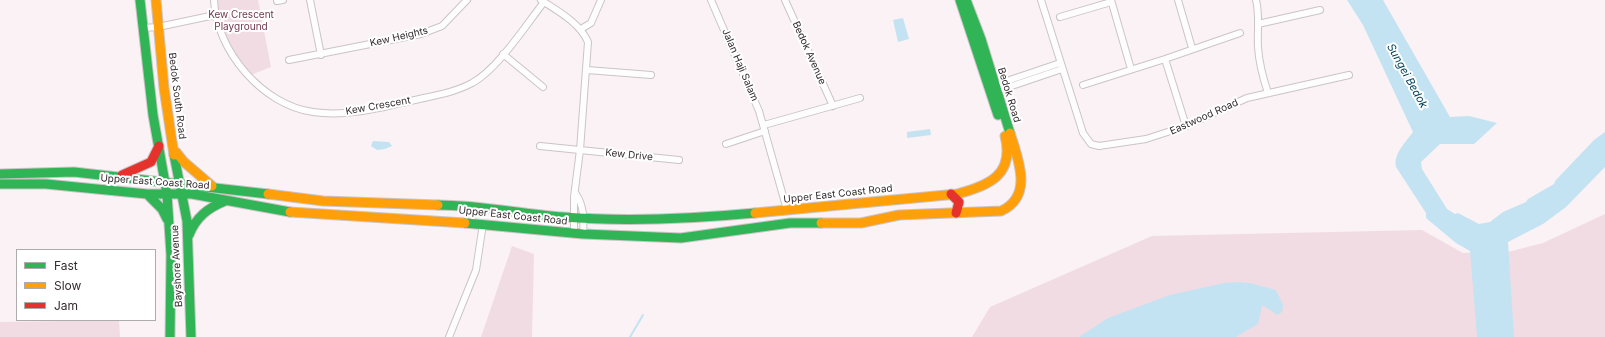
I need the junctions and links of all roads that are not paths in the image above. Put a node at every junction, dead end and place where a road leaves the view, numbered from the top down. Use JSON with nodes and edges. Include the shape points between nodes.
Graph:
{"nodes":[{"id":1,"x":140,"y":0,"type":"edge"},
{"id":2,"x":156,"y":0,"type":"edge"},
{"id":3,"x":214,"y":0,"type":"edge"},
{"id":4,"x":310,"y":0,"type":"edge"},
{"id":5,"x":467,"y":0,"type":"edge"},
{"id":6,"x":601,"y":0,"type":"edge"},
{"id":7,"x":711,"y":0,"type":"edge"},
{"id":8,"x":785,"y":0,"type":"edge"},
{"id":9,"x":1041,"y":0,"type":"edge"},
{"id":10,"x":1178,"y":0,"type":"edge"},
{"id":11,"x":1256,"y":0,"type":"edge"},
{"id":12,"x":542,"y":1,"type":"edge"},
{"id":13,"x":966,"y":1,"type":"edge"},
{"id":14,"x":1111,"y":1,"type":"edge"},
{"id":15,"x":1320,"y":10,"type":"dead end"},
{"id":16,"x":215,"y":15,"type":"junction"},
{"id":17,"x":1060,"y":18,"type":"dead end"},
{"id":18,"x":1258,"y":24,"type":"junction"},
{"id":19,"x":158,"y":27,"type":"junction"},
{"id":20,"x":142,"y":28,"type":"junction"},
{"id":21,"x":581,"y":29,"type":"junction"},
{"id":22,"x":1240,"y":33,"type":"dead end"},
{"id":23,"x":1192,"y":48,"type":"junction"},
{"id":24,"x":503,"y":54,"type":"junction"},
{"id":25,"x":321,"y":55,"type":"junction"},
{"id":26,"x":1164,"y":59,"type":"junction"},
{"id":27,"x":289,"y":60,"type":"dead end"},
{"id":28,"x":1061,"y":66,"type":"junction"},
{"id":29,"x":1131,"y":69,"type":"junction"},
{"id":30,"x":587,"y":70,"type":"junction"},
{"id":31,"x":652,"y":75,"type":"dead end"},
{"id":32,"x":1349,"y":75,"type":"dead end"},
{"id":33,"x":1083,"y":85,"type":"dead end"},
{"id":34,"x":543,"y":87,"type":"dead end"},
{"id":35,"x":992,"y":89,"type":"junction"},
{"id":36,"x":1268,"y":93,"type":"junction"},
{"id":37,"x":860,"y":98,"type":"dead end"},
{"id":38,"x":833,"y":106,"type":"junction"},
{"id":39,"x":1186,"y":126,"type":"junction"},
{"id":40,"x":764,"y":128,"type":"junction"},
{"id":41,"x":171,"y":142,"type":"junction"},
{"id":42,"x":726,"y":144,"type":"dead end"},
{"id":43,"x":159,"y":146,"type":"junction"},
{"id":44,"x":540,"y":146,"type":"dead end"},
{"id":45,"x":580,"y":150,"type":"junction"},
{"id":46,"x":679,"y":160,"type":"dead end"},
{"id":47,"x":1002,"y":169,"type":"joint"},
{"id":48,"x":0,"y":174,"type":"edge"},
{"id":49,"x":120,"y":176,"type":"junction"},
{"id":50,"x":164,"y":182,"type":"junction"},
{"id":51,"x":0,"y":184,"type":"edge"},
{"id":52,"x":181,"y":184,"type":"junction"},
{"id":53,"x":212,"y":186,"type":"junction"},
{"id":54,"x":147,"y":194,"type":"junction"},
{"id":55,"x":167,"y":194,"type":"junction"},
{"id":56,"x":184,"y":194,"type":"junction"},
{"id":57,"x":576,"y":194,"type":"junction"},
{"id":58,"x":951,"y":194,"type":"junction"},
{"id":59,"x":1018,"y":198,"type":"joint"},
{"id":60,"x":225,"y":201,"type":"junction"},
{"id":61,"x":787,"y":210,"type":"junction"},
{"id":62,"x":956,"y":213,"type":"junction"},
{"id":63,"x":574,"y":216,"type":"junction"},
{"id":64,"x":584,"y":217,"type":"junction"},
{"id":65,"x":170,"y":224,"type":"junction"},
{"id":66,"x":483,"y":224,"type":"junction"},
{"id":67,"x":579,"y":234,"type":"junction"},
{"id":68,"x":189,"y":236,"type":"junction"},
{"id":69,"x":170,"y":337,"type":"edge"},
{"id":70,"x":191,"y":337,"type":"edge"},
{"id":71,"x":449,"y":337,"type":"edge"}],
"edges":[{"from":1,"to":20,"type":"main road"},
{"from":2,"to":19,"type":"main road","name":"Bedok South Road"},
{"from":3,"to":16,"type":"street","name":"Kew Crescent"},
{"from":4,"to":25,"type":"street"},
{"from":5,"to":25,"type":"street","name":"Kew Heights","via":[[442,26],[435,29]]},
{"from":6,"to":21,"type":"street","via":[[591,23]]},
{"from":7,"to":40,"type":"street","name":"Jalan Haji Salam","via":[[752,93]]},
{"from":8,"to":38,"type":"street","name":"Bedok Avenue"},
{"from":9,"to":28,"type":"street","name":"Eastwood Road"},
{"from":10,"to":23,"type":"street"},
{"from":11,"to":18,"type":"street"},
{"from":12,"to":21,"type":"street"},
{"from":12,"to":24,"type":"street","name":"Kew Crescent"},
{"from":13,"to":35,"type":"main road","name":"Bedok Road"},
{"from":14,"to":17,"type":"street"},
{"from":14,"to":29,"type":"street"},
{"from":15,"to":18,"type":"street"},
{"from":16,"to":19,"type":"street"},
{"from":16,"to":24,"type":"street","name":"Kew Crescent","via":[[228,47],[249,77],[286,103],[313,112],[342,113],[376,109],[451,91],[478,80]]},
{"from":18,"to":36,"type":"street","via":[[1260,68]]},
{"from":19,"to":20,"type":"street"},
{"from":19,"to":41,"type":"main road","name":"Bedok South Road"},
{"from":20,"to":43,"type":"main road"},
{"from":21,"to":30,"type":"street","via":[[588,42]]},
{"from":22,"to":23,"type":"street"},
{"from":23,"to":26,"type":"street"},
{"from":24,"to":34,"type":"street"},
{"from":25,"to":27,"type":"street","name":"Kew Heights"},
{"from":26,"to":29,"type":"street"},
{"from":26,"to":39,"type":"street"},
{"from":28,"to":35,"type":"street"},
{"from":28,"to":39,"type":"street","name":"Eastwood Road","via":[[1083,133],[1091,144],[1101,146],[1146,139]]},
{"from":29,"to":33,"type":"street"},
{"from":30,"to":31,"type":"street"},
{"from":30,"to":45,"type":"street"},
{"from":32,"to":36,"type":"street","name":"Eastwood Road"},
{"from":35,"to":47,"type":"main road","name":"Bedok Road","via":[[1008,144]]},
{"from":35,"to":59,"type":"main road","name":"Bedok Road","via":[[1020,167],[1022,184]]},
{"from":36,"to":39,"type":"street","name":"Eastwood Road","via":[[1238,101]]},
{"from":37,"to":38,"type":"street"},
{"from":38,"to":40,"type":"street"},
{"from":40,"to":42,"type":"street"},
{"from":40,"to":61,"type":"street","name":"Jalan Haji Salam"},
{"from":41,"to":52,"type":"main road","name":"Bedok South Road"},
{"from":41,"to":53,"type":"main road","via":[[180,158]]},
{"from":43,"to":49,"type":"main road","via":[[151,162]]},
{"from":43,"to":50,"type":"main road"},
{"from":44,"to":45,"type":"street","name":"Kew Drive"},
{"from":45,"to":46,"type":"street","name":"Kew Drive"},
{"from":45,"to":57,"type":"street"},
{"from":47,"to":58,"type":"main road","name":"Upper East Coast Road","via":[[989,183],[980,188]]},
{"from":48,"to":49,"type":"main road","name":"Upper East Coast Road","via":[[74,172]]},
{"from":49,"to":50,"type":"main road","name":"Upper East Coast Road"},
{"from":50,"to":52,"type":"main road","name":"Upper East Coast Road"},
{"from":50,"to":55,"type":"main road"},
{"from":51,"to":54,"type":"main road","name":"Upper East Coast Road","via":[[46,184]]},
{"from":52,"to":53,"type":"main road","name":"Upper East Coast Road"},
{"from":52,"to":56,"type":"main road","name":"Bedok South Road"},
{"from":53,"to":63,"type":"main road","name":"Upper East Coast Road","via":[[323,201],[480,206],[514,212]]},
{"from":54,"to":55,"type":"main road","name":"Upper East Coast Road"},
{"from":54,"to":65,"type":"main road","via":[[162,209]]},
{"from":55,"to":56,"type":"main road","name":"Upper East Coast Road"},
{"from":55,"to":65,"type":"main road","name":"Bayshore Avenue"},
{"from":56,"to":60,"type":"main road","name":"Upper East Coast Road","via":[[208,196]]},
{"from":56,"to":68,"type":"main road","name":"Bayshore Avenue"},
{"from":57,"to":63,"type":"street"},
{"from":57,"to":64,"type":"street"},
{"from":58,"to":61,"type":"main road","name":"Upper East Coast Road"},
{"from":58,"to":62,"type":"main road","via":[[959,202]]},
{"from":59,"to":62,"type":"main road","name":"Upper East Coast Road","via":[[1008,209],[1001,211]]},
{"from":60,"to":66,"type":"main road","name":"Upper East Coast Road","via":[[283,211]]},
{"from":60,"to":68,"type":"main road","via":[[201,213],[192,225]]},
{"from":61,"to":64,"type":"main road","name":"Upper East Coast Road","via":[[650,221]]},
{"from":62,"to":67,"type":"main road","name":"Upper East Coast Road","via":[[899,215],[861,223],[790,223],[681,238]]},
{"from":63,"to":64,"type":"main road","name":"Upper East Coast Road"},
{"from":63,"to":67,"type":"street"},
{"from":64,"to":67,"type":"street"},
{"from":65,"to":69,"type":"main road","name":"Bayshore Avenue"},
{"from":66,"to":67,"type":"main road","name":"Upper East Coast Road"},
{"from":66,"to":71,"type":"street","via":[[476,270]]},
{"from":68,"to":70,"type":"main road","name":"Bayshore Avenue","via":[[187,249]]}]}
